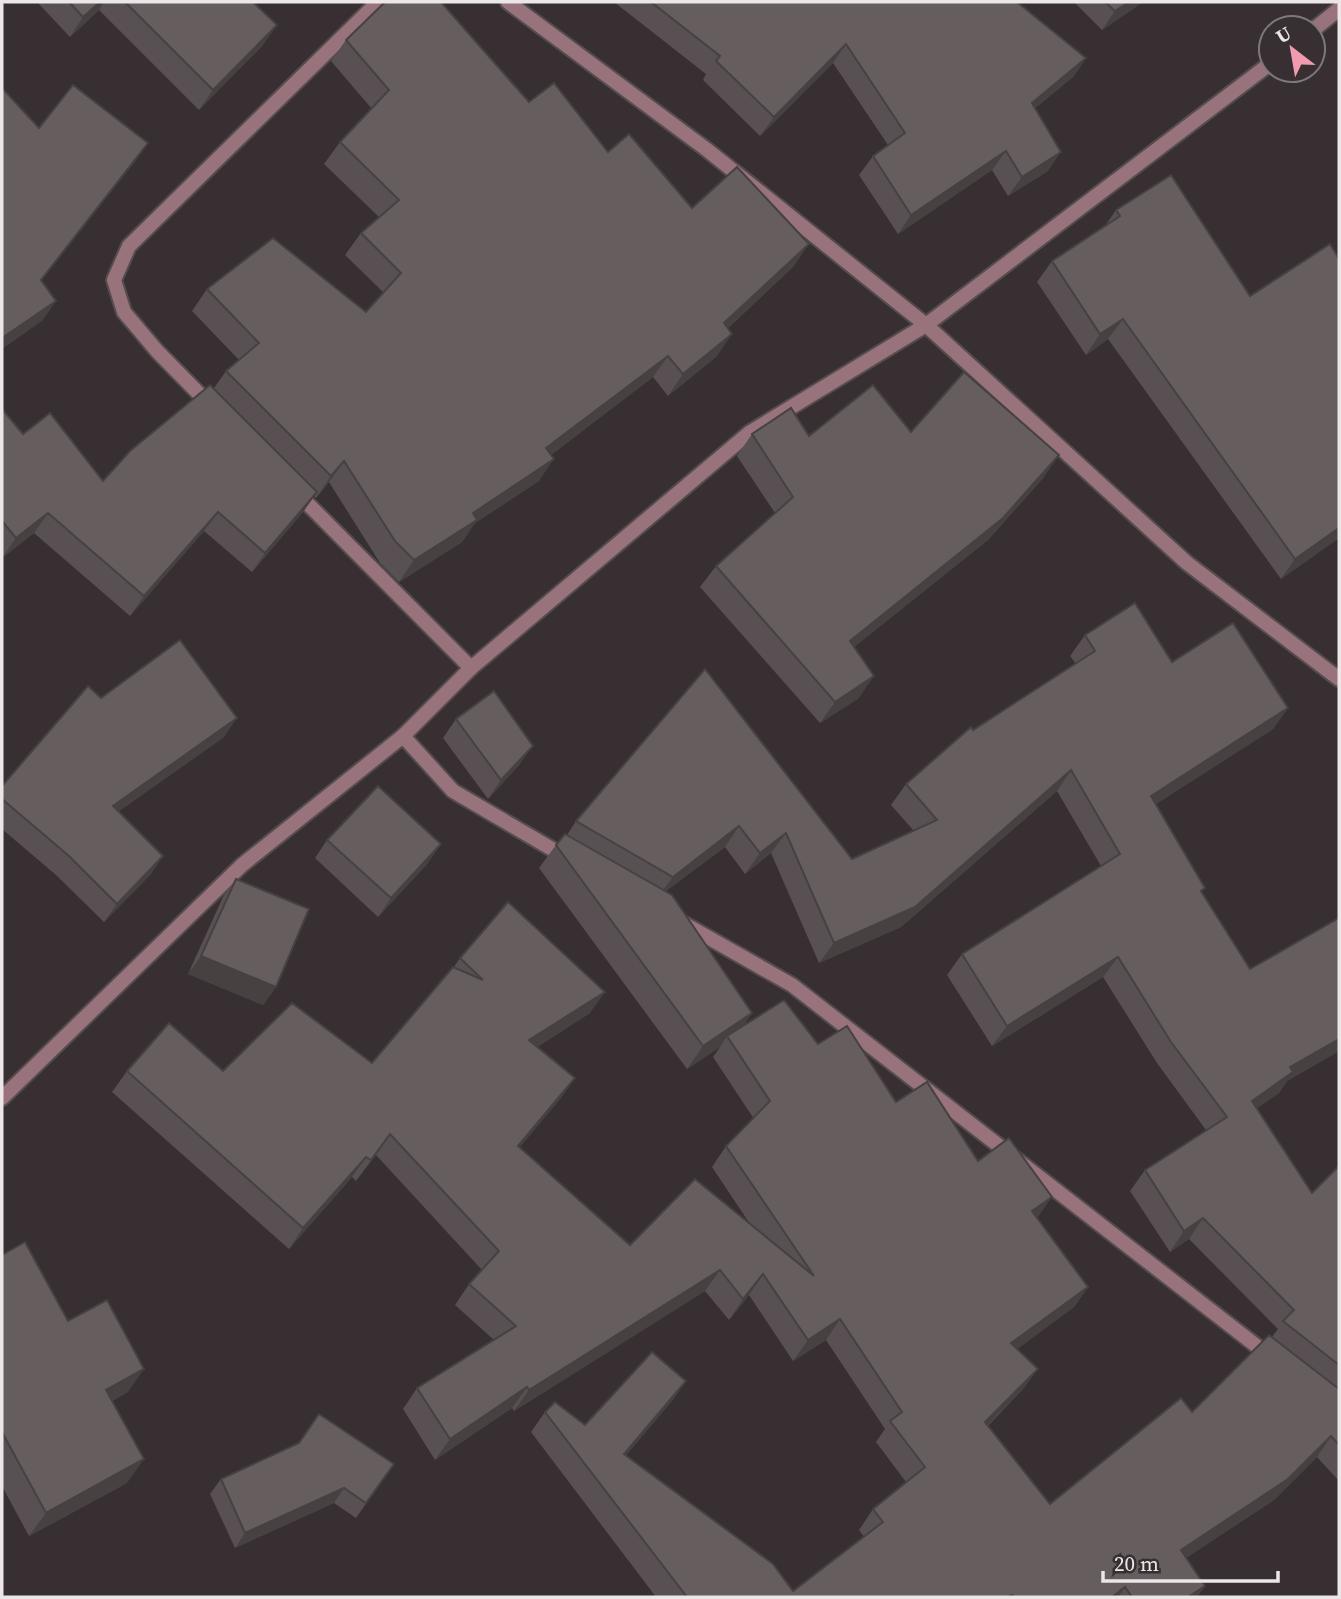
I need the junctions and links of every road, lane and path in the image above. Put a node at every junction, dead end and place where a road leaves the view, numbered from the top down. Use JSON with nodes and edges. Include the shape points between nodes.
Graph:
{"nodes":[{"id":1,"x":378,"y":2,"type":"edge"},
{"id":2,"x":508,"y":2,"type":"edge"},
{"id":3,"x":1257,"y":74,"type":"edge"},
{"id":4,"x":926,"y":325,"type":"junction"},
{"id":5,"x":226,"y":421,"type":"edge"},
{"id":6,"x":284,"y":480,"type":"edge"},
{"id":7,"x":471,"y":668,"type":"junction"},
{"id":8,"x":1339,"y":679,"type":"edge"},
{"id":9,"x":403,"y":736,"type":"junction"},
{"id":10,"x":586,"y":869,"type":"edge"},
{"id":11,"x":671,"y":916,"type":"edge"},
{"id":12,"x":2,"y":1098,"type":"edge"},
{"id":13,"x":1284,"y":1367,"type":"edge"}],
"edges":[{"from":1,"to":5,"type":"street","via":[[129,246],[114,280],[124,312]]},
{"from":2,"to":4,"type":"street","via":[[706,149]]},
{"from":3,"to":4,"type":"street"},
{"from":4,"to":7,"type":"street","via":[[749,432]]},
{"from":4,"to":8,"type":"street","via":[[1187,563]]},
{"from":6,"to":7,"type":"street"},
{"from":7,"to":9,"type":"street"},
{"from":9,"to":10,"type":"street","via":[[453,792]]},
{"from":9,"to":12,"type":"street","via":[[242,865]]},
{"from":11,"to":13,"type":"street","via":[[792,985]]}]}
